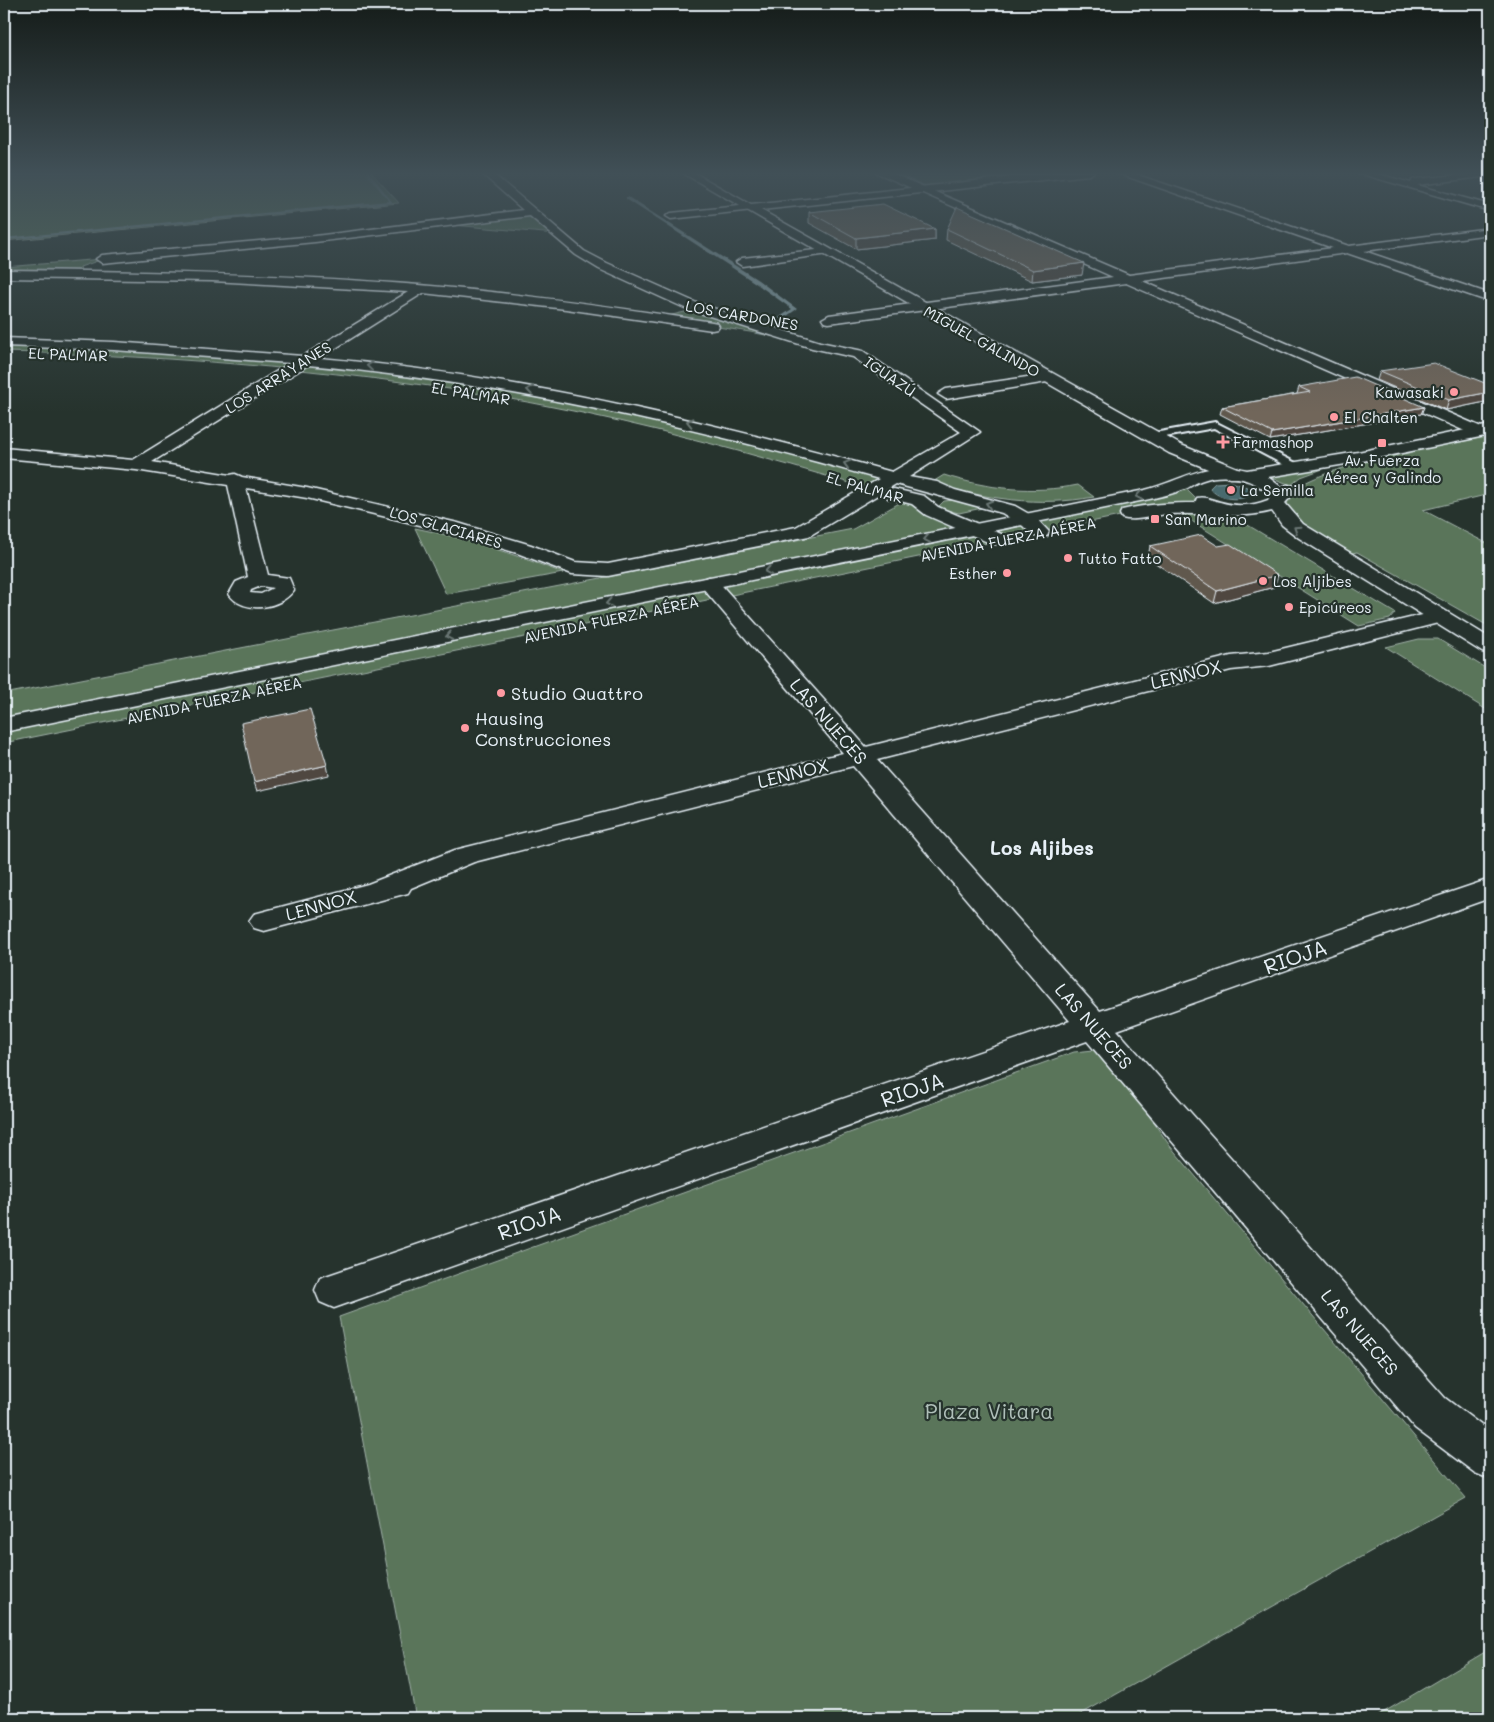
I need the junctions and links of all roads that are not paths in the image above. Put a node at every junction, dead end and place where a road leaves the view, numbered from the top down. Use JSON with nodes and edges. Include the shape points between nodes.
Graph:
{"nodes":[{"id":1,"x":174,"y":252,"type":"edge"},
{"id":2,"x":579,"y":252,"type":"edge"},
{"id":3,"x":822,"y":252,"type":"edge"},
{"id":4,"x":825,"y":252,"type":"edge"},
{"id":5,"x":1065,"y":252,"type":"edge"},
{"id":6,"x":1332,"y":252,"type":"edge"},
{"id":7,"x":1356,"y":252,"type":"edge"},
{"id":8,"x":74,"y":261,"type":"dead end"},
{"id":9,"x":742,"y":262,"type":"dead end"},
{"id":10,"x":4,"y":267,"type":"edge"},
{"id":11,"x":4,"y":274,"type":"edge"},
{"id":12,"x":91,"y":274,"type":"junction"},
{"id":13,"x":1129,"y":280,"type":"junction"},
{"id":14,"x":421,"y":289,"type":"junction"},
{"id":15,"x":1490,"y":298,"type":"edge"},
{"id":16,"x":692,"y":306,"type":"junction"},
{"id":17,"x":923,"y":308,"type":"junction"},
{"id":18,"x":659,"y":318,"type":"junction"},
{"id":19,"x":829,"y":319,"type":"dead end"},
{"id":20,"x":4,"y":342,"type":"edge"},
{"id":21,"x":816,"y":345,"type":"junction"},
{"id":22,"x":4,"y":352,"type":"edge"},
{"id":23,"x":307,"y":359,"type":"junction"},
{"id":24,"x":292,"y":369,"type":"junction"},
{"id":25,"x":1048,"y":378,"type":"junction"},
{"id":26,"x":946,"y":394,"type":"dead end"},
{"id":27,"x":1485,"y":431,"type":"edge"},
{"id":28,"x":1154,"y":436,"type":"junction"},
{"id":29,"x":1175,"y":448,"type":"junction"},
{"id":30,"x":4,"y":453,"type":"edge"},
{"id":31,"x":1356,"y":458,"type":"junction"},
{"id":32,"x":136,"y":465,"type":"junction"},
{"id":33,"x":1296,"y":467,"type":"junction"},
{"id":34,"x":802,"y":468,"type":"dead end"},
{"id":35,"x":1239,"y":474,"type":"junction"},
{"id":36,"x":893,"y":478,"type":"junction"},
{"id":37,"x":235,"y":479,"type":"junction"},
{"id":38,"x":1187,"y":481,"type":"junction"},
{"id":39,"x":864,"y":487,"type":"junction"},
{"id":40,"x":947,"y":494,"type":"junction"},
{"id":41,"x":1278,"y":499,"type":"junction"},
{"id":42,"x":926,"y":506,"type":"junction"},
{"id":43,"x":1223,"y":508,"type":"junction"},
{"id":44,"x":1034,"y":525,"type":"junction"},
{"id":45,"x":975,"y":530,"type":"junction"},
{"id":46,"x":999,"y":540,"type":"junction"},
{"id":47,"x":1367,"y":575,"type":"junction"},
{"id":48,"x":259,"y":580,"type":"dead end"},
{"id":49,"x":715,"y":590,"type":"junction"},
{"id":50,"x":1438,"y":617,"type":"junction"},
{"id":51,"x":1490,"y":648,"type":"edge"},
{"id":52,"x":60,"y":723,"type":"junction"},
{"id":53,"x":4,"y":725,"type":"edge"},
{"id":54,"x":4,"y":743,"type":"edge"},
{"id":55,"x":865,"y":763,"type":"junction"},
{"id":56,"x":1490,"y":888,"type":"edge"},
{"id":57,"x":264,"y":921,"type":"dead end"},
{"id":58,"x":1094,"y":1026,"type":"junction"},
{"id":59,"x":334,"y":1290,"type":"dead end"},
{"id":60,"x":1490,"y":1458,"type":"edge"}],
"edges":[{"from":1,"to":12,"type":"street","via":[[98,259],[80,267],[81,271]]},
{"from":2,"to":16,"type":"street","name":"IGUAZÚ"},
{"from":3,"to":9,"type":"street"},
{"from":4,"to":17,"type":"street","name":"MIGUEL GALINDO"},
{"from":5,"to":13,"type":"street"},
{"from":6,"to":13,"type":"street"},
{"from":7,"to":15,"type":"street"},
{"from":8,"to":10,"type":"street"},
{"from":11,"to":12,"type":"street","name":"LOS CARDONES"},
{"from":12,"to":14,"type":"street","name":"LOS CARDONES","via":[[259,279]]},
{"from":13,"to":17,"type":"street"},
{"from":13,"to":27,"type":"street"},
{"from":14,"to":18,"type":"street","name":"LOS CARDONES"},
{"from":14,"to":23,"type":"street","name":"LOS ARRAYANES"},
{"from":16,"to":18,"type":"street","via":[[689,312]]},
{"from":16,"to":21,"type":"street","name":"IGUAZÚ"},
{"from":17,"to":19,"type":"street"},
{"from":17,"to":25,"type":"street","name":"MIGUEL GALINDO"},
{"from":18,"to":21,"type":"street","name":"LOS CARDONES"},
{"from":20,"to":23,"type":"street","name":"EL PALMAR","via":[[156,347]]},
{"from":21,"to":36,"type":"street","name":"IGUAZÚ","via":[[858,354],[972,432]]},
{"from":22,"to":24,"type":"street","name":"EL PALMAR","via":[[142,357]]},
{"from":23,"to":24,"type":"street","name":"LOS ARRAYANES"},
{"from":36,"to":23,"type":"street","name":"EL PALMAR","one_way":true,"via":[[727,431],[624,407],[469,379]]},
{"from":24,"to":32,"type":"street","name":"LOS ARRAYANES"},
{"from":24,"to":34,"type":"street","name":"EL PALMAR","via":[[543,405],[690,438]]},
{"from":25,"to":26,"type":"street"},
{"from":25,"to":28,"type":"street","name":"MIGUEL GALINDO"},
{"from":27,"to":31,"type":"street","name":"AVENIDA FUERZA AÉREA"},
{"from":28,"to":29,"type":"street","name":"MIGUEL GALINDO"},
{"from":28,"to":33,"type":"lane","via":[[1215,425]]},
{"from":29,"to":35,"type":"street","name":"MIGUEL GALINDO"},
{"from":29,"to":38,"type":"street","via":[[1184,459]]},
{"from":30,"to":32,"type":"street","name":"LOS GLACIARES"},
{"from":31,"to":33,"type":"street","name":"AVENIDA FUERZA AÉREA"},
{"from":31,"to":41,"type":"street","name":"AVENIDA FUERZA AÉREA","via":[[1303,480]]},
{"from":32,"to":37,"type":"street","name":"LOS GLACIARES"},
{"from":33,"to":35,"type":"street","name":"AVENIDA FUERZA AÉREA"},
{"from":35,"to":38,"type":"street","name":"AVENIDA FUERZA AÉREA","via":[[1208,473]]},
{"from":35,"to":41,"type":"street","name":"AVENIDA FUERZA AÉREA","via":[[1268,484]]},
{"from":36,"to":39,"type":"street","name":"LOS GLACIARES"},
{"from":36,"to":40,"type":"street","name":"EL PALMAR"},
{"from":36,"to":40,"type":"street","name":"EL PALMAR","via":[[918,482]]},
{"from":37,"to":39,"type":"street","name":"LOS GLACIARES","via":[[334,498],[451,527],[524,549],[572,568],[608,570],[802,532]]},
{"from":37,"to":48,"type":"street"},
{"from":38,"to":43,"type":"street","name":"AVENIDA FUERZA AÉREA","via":[[1185,488],[1188,494]]},
{"from":38,"to":44,"type":"street","name":"AVENIDA FUERZA AÉREA","one_way":true},
{"from":39,"to":42,"type":"street","name":"EL PALMAR"},
{"from":39,"to":42,"type":"street","name":"EL PALMAR","via":[[918,500]]},
{"from":44,"to":40,"type":"street","name":"EL PALMAR","one_way":true,"via":[[1004,508]]},
{"from":41,"to":43,"type":"street","name":"AVENIDA FUERZA AÉREA","via":[[1256,510]]},
{"from":47,"to":41,"type":"street","one_way":true,"via":[[1290,524]]},
{"from":42,"to":45,"type":"street","name":"EL PALMAR"},
{"from":43,"to":44,"type":"street","name":"AVENIDA FUERZA AÉREA","via":[[1143,512]]},
{"from":43,"to":47,"type":"street","via":[[1321,559]]},
{"from":44,"to":45,"type":"street","name":"AVENIDA FUERZA AÉREA"},
{"from":44,"to":46,"type":"street","name":"AVENIDA FUERZA AÉREA"},
{"from":45,"to":46,"type":"street","name":"EL PALMAR"},
{"from":45,"to":49,"type":"street","name":"AVENIDA FUERZA AÉREA","one_way":true},
{"from":46,"to":49,"type":"street","name":"AVENIDA FUERZA AÉREA"},
{"from":47,"to":50,"type":"street"},
{"from":49,"to":52,"type":"street","name":"AVENIDA FUERZA AÉREA"},
{"from":49,"to":55,"type":"street","name":"LAS NUECES"},
{"from":50,"to":51,"type":"street"},
{"from":50,"to":55,"type":"street","name":"LENNOX","via":[[1269,659],[1244,672]]},
{"from":52,"to":53,"type":"street","name":"AVENIDA FUERZA AÉREA"},
{"from":52,"to":54,"type":"street","name":"AVENIDA FUERZA AÉREA"},
{"from":55,"to":57,"type":"street","name":"LENNOX","via":[[473,871],[380,890]]},
{"from":55,"to":58,"type":"street","name":"LAS NUECES"},
{"from":56,"to":58,"type":"street","name":"RIOJA"},
{"from":58,"to":59,"type":"street","name":"RIOJA"},
{"from":58,"to":60,"type":"street","name":"LAS NUECES","via":[[1430,1413]]}]}
